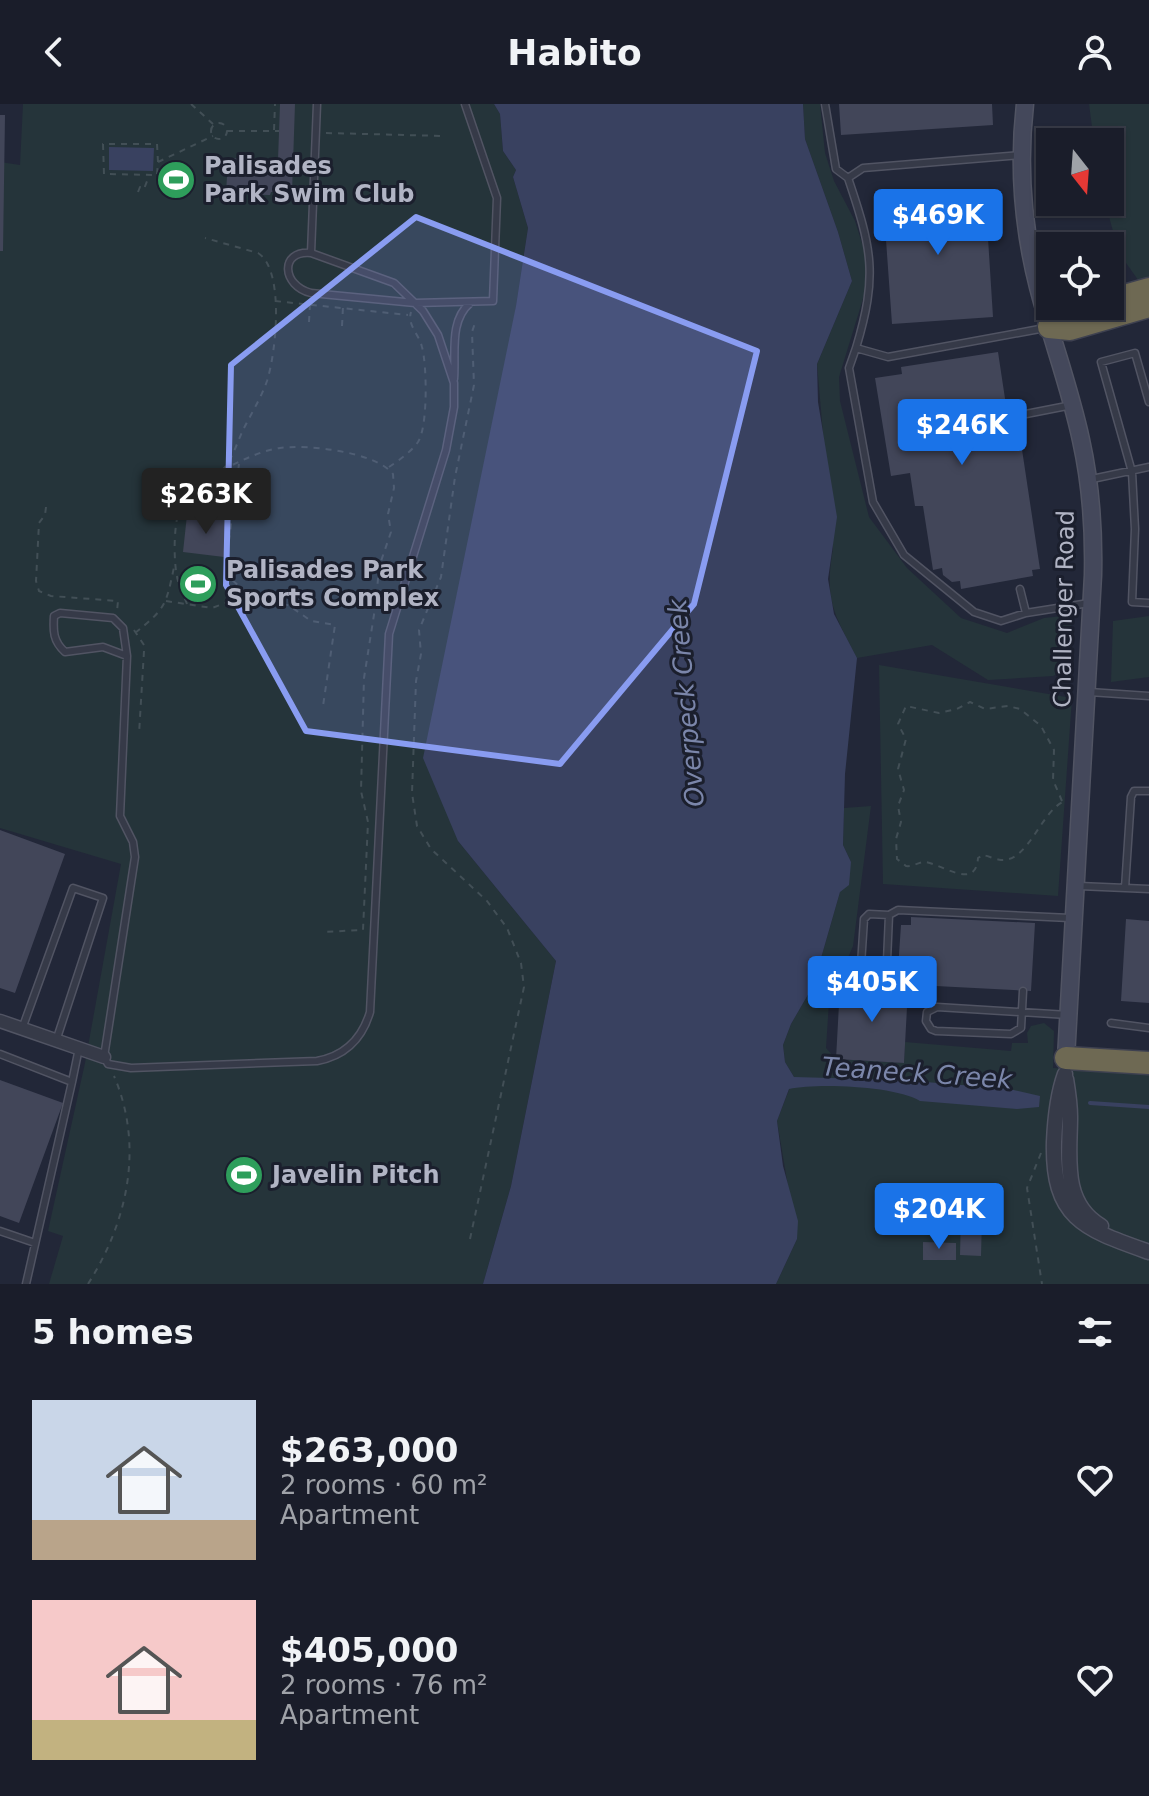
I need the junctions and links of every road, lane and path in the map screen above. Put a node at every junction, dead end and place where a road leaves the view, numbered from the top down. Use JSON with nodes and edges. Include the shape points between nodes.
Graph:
{"nodes":[{"id":1,"x":191,"y":104,"type":"edge"},
{"id":2,"x":275,"y":104,"type":"edge"},
{"id":3,"x":317,"y":104,"type":"edge"},
{"id":4,"x":465,"y":104,"type":"edge"},
{"id":5,"x":825,"y":104,"type":"edge"},
{"id":6,"x":1025,"y":104,"type":"edge"},
{"id":7,"x":214,"y":124,"type":"junction"},
{"id":8,"x":227,"y":131,"type":"junction"},
{"id":9,"x":274,"y":131,"type":"junction"},
{"id":10,"x":279,"y":131,"type":"dead end"},
{"id":11,"x":316,"y":132,"type":"junction"},
{"id":12,"x":213,"y":136,"type":"junction"},
{"id":13,"x":444,"y":136,"type":"dead end"},
{"id":14,"x":1022,"y":155,"type":"junction"},
{"id":15,"x":158,"y":162,"type":"junction"},
{"id":16,"x":150,"y":175,"type":"junction"},
{"id":17,"x":848,"y":178,"type":"junction"},
{"id":18,"x":138,"y":192,"type":"dead end"},
{"id":19,"x":205,"y":238,"type":"dead end"},
{"id":20,"x":311,"y":253,"type":"junction"},
{"id":21,"x":1149,"y":289,"type":"edge"},
{"id":22,"x":311,"y":293,"type":"junction"},
{"id":23,"x":344,"y":296,"type":"junction"},
{"id":24,"x":1124,"y":296,"type":"edge"},
{"id":25,"x":275,"y":301,"type":"junction"},
{"id":26,"x":415,"y":303,"type":"junction"},
{"id":27,"x":471,"y":303,"type":"junction"},
{"id":28,"x":310,"y":304,"type":"junction"},
{"id":29,"x":1149,"y":306,"type":"edge"},
{"id":30,"x":343,"y":308,"type":"junction"},
{"id":31,"x":409,"y":315,"type":"junction"},
{"id":32,"x":1057,"y":320,"type":"edge"},
{"id":33,"x":309,"y":322,"type":"dead end"},
{"id":34,"x":475,"y":323,"type":"dead end"},
{"id":35,"x":342,"y":326,"type":"dead end"},
{"id":36,"x":1049,"y":327,"type":"junction"},
{"id":37,"x":856,"y":348,"type":"junction"},
{"id":38,"x":454,"y":383,"type":"junction"},
{"id":39,"x":1149,"y":402,"type":"edge"},
{"id":40,"x":1072,"y":405,"type":"junction"},
{"id":41,"x":1026,"y":414,"type":"dead end"},
{"id":42,"x":239,"y":462,"type":"junction"},
{"id":43,"x":1149,"y":467,"type":"edge"},
{"id":44,"x":388,"y":468,"type":"junction"},
{"id":45,"x":222,"y":470,"type":"junction"},
{"id":46,"x":1132,"y":472,"type":"junction"},
{"id":47,"x":1088,"y":480,"type":"junction"},
{"id":48,"x":175,"y":562,"type":"junction"},
{"id":49,"x":1020,"y":589,"type":"dead end"},
{"id":50,"x":249,"y":596,"type":"junction"},
{"id":51,"x":166,"y":601,"type":"junction"},
{"id":52,"x":1092,"y":602,"type":"junction"},
{"id":53,"x":1149,"y":603,"type":"edge"},
{"id":54,"x":187,"y":604,"type":"junction"},
{"id":55,"x":1026,"y":613,"type":"junction"},
{"id":56,"x":135,"y":633,"type":"dead end"},
{"id":57,"x":127,"y":656,"type":"junction"},
{"id":58,"x":1087,"y":692,"type":"junction"},
{"id":59,"x":1149,"y":696,"type":"edge"},
{"id":60,"x":323,"y":706,"type":"dead end"},
{"id":61,"x":1149,"y":791,"type":"edge"},
{"id":62,"x":1064,"y":801,"type":"joint"},
{"id":63,"x":1076,"y":886,"type":"junction"},
{"id":64,"x":1125,"y":888,"type":"junction"},
{"id":65,"x":1149,"y":889,"type":"edge"},
{"id":66,"x":889,"y":915,"type":"junction"},
{"id":67,"x":1074,"y":918,"type":"junction"},
{"id":68,"x":322,"y":932,"type":"dead end"},
{"id":69,"x":887,"y":961,"type":"dead end"},
{"id":70,"x":860,"y":980,"type":"dead end"},
{"id":71,"x":1023,"y":991,"type":"dead end"},
{"id":72,"x":1023,"y":1012,"type":"junction"},
{"id":73,"x":1068,"y":1015,"type":"junction"},
{"id":74,"x":0,"y":1021,"type":"edge"},
{"id":75,"x":1111,"y":1023,"type":"dead end"},
{"id":76,"x":1149,"y":1028,"type":"edge"},
{"id":77,"x":22,"y":1029,"type":"junction"},
{"id":78,"x":56,"y":1041,"type":"junction"},
{"id":79,"x":79,"y":1048,"type":"junction"},
{"id":80,"x":0,"y":1054,"type":"edge"},
{"id":81,"x":106,"y":1060,"type":"junction"},
{"id":82,"x":1149,"y":1063,"type":"edge"},
{"id":83,"x":1066,"y":1066,"type":"junction"},
{"id":84,"x":72,"y":1082,"type":"junction"},
{"id":85,"x":1042,"y":1151,"type":"dead end"},
{"id":86,"x":0,"y":1231,"type":"edge"},
{"id":87,"x":470,"y":1239,"type":"dead end"},
{"id":88,"x":35,"y":1243,"type":"junction"},
{"id":89,"x":1149,"y":1250,"type":"edge"},
{"id":90,"x":26,"y":1284,"type":"edge"},
{"id":91,"x":88,"y":1284,"type":"edge"},
{"id":92,"x":1042,"y":1284,"type":"edge"}],
"edges":[{"from":1,"to":7,"type":"path"},
{"from":2,"to":9,"type":"path"},
{"from":3,"to":11,"type":"lane"},
{"from":4,"to":27,"type":"lane","via":[[498,213],[494,299]]},
{"from":5,"to":17,"type":"lane","via":[[836,169]]},
{"from":6,"to":14,"type":"main road","name":"Challenger Road"},
{"from":7,"to":8,"type":"path","via":[[224,124]]},
{"from":7,"to":12,"type":"path"},
{"from":8,"to":9,"type":"path"},
{"from":8,"to":12,"type":"path","via":[[222,138]]},
{"from":9,"to":10,"type":"path"},
{"from":11,"to":13,"type":"path"},
{"from":11,"to":20,"type":"lane"},
{"from":12,"to":15,"type":"path"},
{"from":14,"to":17,"type":"lane","via":[[863,168]]},
{"from":14,"to":36,"type":"main road","name":"Challenger Road","via":[[1027,234]]},
{"from":15,"to":16,"type":"path","via":[[157,175]]},
{"from":15,"to":16,"type":"path","via":[[157,144],[103,144],[104,174]]},
{"from":16,"to":18,"type":"path"},
{"from":17,"to":37,"type":"lane","via":[[869,250],[872,283]]},
{"from":19,"to":25,"type":"path","via":[[265,257]]},
{"from":20,"to":22,"type":"lane","via":[[295,255],[289,273],[299,290]]},
{"from":20,"to":26,"type":"lane","via":[[394,283]]},
{"from":21,"to":24,"type":"highway"},
{"from":22,"to":23,"type":"lane"},
{"from":22,"to":28,"type":"path"},
{"from":23,"to":26,"type":"lane"},
{"from":23,"to":30,"type":"path"},
{"from":25,"to":28,"type":"path"},
{"from":25,"to":45,"type":"path","via":[[266,383]]},
{"from":26,"to":27,"type":"lane"},
{"from":26,"to":31,"type":"path"},
{"from":26,"to":38,"type":"lane","via":[[438,335]]},
{"from":27,"to":38,"type":"lane","via":[[455,330]]},
{"from":28,"to":30,"type":"path"},
{"from":28,"to":33,"type":"path"},
{"from":29,"to":36,"type":"highway","via":[[1070,329]]},
{"from":30,"to":31,"type":"path"},
{"from":30,"to":35,"type":"path"},
{"from":31,"to":44,"type":"path","via":[[421,342],[426,399],[417,443]]},
{"from":32,"to":36,"type":"highway"},
{"from":34,"to":87,"type":"path","via":[[474,385],[441,577],[419,630],[412,793],[417,826],[431,849],[487,901],[507,928],[521,963],[524,987]]},
{"from":36,"to":37,"type":"lane","via":[[888,357]]},
{"from":36,"to":40,"type":"main road","name":"Challenger Road"},
{"from":37,"to":55,"type":"lane","via":[[849,368],[873,502],[904,555],[974,612],[1001,621]]},
{"from":38,"to":81,"type":"lane","via":[[446,450],[389,634],[372,998],[366,1025],[338,1055],[317,1061],[131,1068]]},
{"from":39,"to":46,"type":"lane","via":[[1135,353],[1101,362]]},
{"from":40,"to":41,"type":"lane"},
{"from":40,"to":47,"type":"main road","name":"Challenger Road"},
{"from":42,"to":44,"type":"path","via":[[295,447],[353,454]]},
{"from":42,"to":45,"type":"path"},
{"from":42,"to":50,"type":"path","via":[[225,570]]},
{"from":43,"to":46,"type":"lane"},
{"from":44,"to":68,"type":"path","via":[[394,488],[388,514],[391,532],[379,567],[364,678],[361,791],[368,822],[363,930]]},
{"from":45,"to":48,"type":"path","via":[[181,504]]},
{"from":46,"to":47,"type":"lane"},
{"from":46,"to":53,"type":"lane","via":[[1132,602]]},
{"from":47,"to":52,"type":"main road","name":"Challenger Road"},
{"from":48,"to":51,"type":"path"},
{"from":48,"to":54,"type":"path"},
{"from":49,"to":55,"type":"lane"},
{"from":50,"to":54,"type":"path","via":[[212,608]]},
{"from":50,"to":60,"type":"path","via":[[276,599],[311,621],[335,625]]},
{"from":51,"to":54,"type":"path"},
{"from":51,"to":56,"type":"path","via":[[158,616]]},
{"from":52,"to":55,"type":"lane"},
{"from":52,"to":58,"type":"main road","name":"Challenger Road"},
{"from":57,"to":57,"type":"lane","via":[[123,628],[113,618],[54,616],[53,633],[65,652],[103,647]]},
{"from":57,"to":81,"type":"lane","via":[[120,816],[135,857]]},
{"from":58,"to":59,"type":"lane"},
{"from":58,"to":63,"type":"main road","name":"Challenger Road"},
{"from":61,"to":64,"type":"lane","via":[[1134,791],[1131,797]]},
{"from":62,"to":62,"type":"path","via":[[1012,858],[983,855],[978,868],[967,874],[923,862],[906,866],[897,859],[896,839],[904,790],[898,769],[906,739],[898,724],[900,715],[910,705],[939,713],[970,702],[985,709],[1020,709],[1041,726],[1052,745],[1053,780]]},
{"from":63,"to":64,"type":"lane"},
{"from":63,"to":67,"type":"main road","name":"Challenger Road"},
{"from":64,"to":65,"type":"lane"},
{"from":66,"to":67,"type":"lane","via":[[910,910]]},
{"from":66,"to":69,"type":"lane"},
{"from":66,"to":70,"type":"lane","via":[[869,914],[864,919]]},
{"from":67,"to":73,"type":"main road","name":"Challenger Road"},
{"from":71,"to":72,"type":"lane"},
{"from":72,"to":72,"type":"lane","via":[[937,1007],[925,1018],[936,1031],[1011,1034],[1021,1028]]},
{"from":72,"to":73,"type":"lane"},
{"from":73,"to":83,"type":"main road","name":"Challenger Road"},
{"from":74,"to":77,"type":"street"},
{"from":75,"to":76,"type":"lane"},
{"from":77,"to":78,"type":"street"},
{"from":77,"to":78,"type":"lane","via":[[73,888],[103,898]]},
{"from":78,"to":79,"type":"street"},
{"from":79,"to":81,"type":"street"},
{"from":79,"to":84,"type":"lane"},
{"from":80,"to":84,"type":"lane"},
{"from":81,"to":91,"type":"path","via":[[123,1098],[130,1178],[108,1253]]},
{"from":82,"to":83,"type":"highway"},
{"from":83,"to":89,"type":"street","name":"Challenger Road","via":[[1068,1170],[1077,1200],[1094,1222]]},
{"from":84,"to":88,"type":"lane"},
{"from":85,"to":92,"type":"path","via":[[1027,1188]]},
{"from":86,"to":88,"type":"lane"},
{"from":88,"to":90,"type":"lane"}]}
